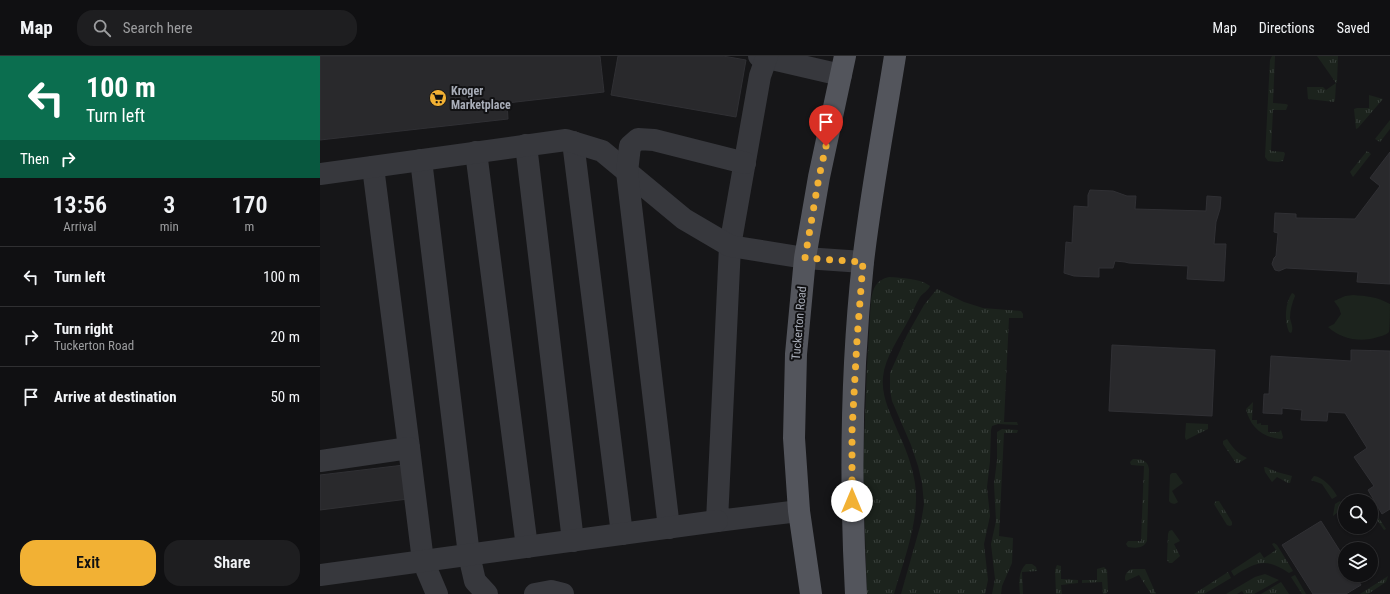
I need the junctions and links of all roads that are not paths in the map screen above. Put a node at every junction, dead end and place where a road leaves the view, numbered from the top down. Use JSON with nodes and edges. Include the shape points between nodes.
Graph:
{"nodes":[{"id":1,"x":895,"y":56,"type":"edge"},
{"id":2,"x":764,"y":57,"type":"edge"},
{"id":3,"x":843,"y":65,"type":"edge"},
{"id":4,"x":573,"y":142,"type":"junction"},
{"id":5,"x":526,"y":145,"type":"junction"},
{"id":6,"x":476,"y":152,"type":"junction"},
{"id":7,"x":421,"y":160,"type":"junction"},
{"id":8,"x":745,"y":163,"type":"junction"},
{"id":9,"x":373,"y":167,"type":"junction"},
{"id":10,"x":627,"y":172,"type":"junction"},
{"id":11,"x":320,"y":174,"type":"edge"},
{"id":12,"x":730,"y":246,"type":"junction"},
{"id":13,"x":805,"y":258,"type":"junction"},
{"id":14,"x":863,"y":262,"type":"junction"},
{"id":15,"x":408,"y":448,"type":"junction"},
{"id":16,"x":320,"y":461,"type":"edge"},
{"id":17,"x":799,"y":511,"type":"junction"},
{"id":18,"x":717,"y":521,"type":"junction"},
{"id":19,"x":669,"y":528,"type":"junction"},
{"id":20,"x":622,"y":534,"type":"junction"},
{"id":21,"x":573,"y":541,"type":"junction"},
{"id":22,"x":527,"y":547,"type":"junction"},
{"id":23,"x":469,"y":555,"type":"junction"},
{"id":24,"x":423,"y":561,"type":"junction"},
{"id":25,"x":320,"y":575,"type":"edge"},
{"id":26,"x":437,"y":594,"type":"edge"},
{"id":27,"x":487,"y":594,"type":"edge"},
{"id":28,"x":535,"y":594,"type":"edge"},
{"id":29,"x":563,"y":594,"type":"edge"},
{"id":30,"x":811,"y":594,"type":"edge"},
{"id":31,"x":856,"y":594,"type":"edge"}],
"edges":[{"from":1,"to":14,"type":"main road"},
{"from":2,"to":3,"type":"lane"},
{"from":2,"to":8,"type":"lane"},
{"from":3,"to":13,"type":"main road","name":"Tuckerton Road"},
{"from":4,"to":5,"type":"lane","via":[[566,140]]},
{"from":4,"to":10,"type":"lane","via":[[602,151]]},
{"from":4,"to":20,"type":"lane"},
{"from":5,"to":6,"type":"lane"},
{"from":5,"to":21,"type":"lane"},
{"from":6,"to":7,"type":"lane"},
{"from":6,"to":22,"type":"lane"},
{"from":7,"to":9,"type":"lane"},
{"from":7,"to":23,"type":"lane"},
{"from":8,"to":10,"type":"lane","via":[[654,140],[638,139],[630,146]]},
{"from":8,"to":12,"type":"lane"},
{"from":9,"to":11,"type":"lane"},
{"from":9,"to":15,"type":"lane"},
{"from":10,"to":12,"type":"lane","via":[[684,219]]},
{"from":10,"to":19,"type":"lane"},
{"from":12,"to":13,"type":"lane"},
{"from":12,"to":18,"type":"lane"},
{"from":13,"to":14,"type":"lane"},
{"from":13,"to":17,"type":"main road","name":"Tuckerton Road","via":[[796,354],[794,438]]},
{"from":14,"to":31,"type":"main road","via":[[852,431],[852,529]]},
{"from":15,"to":16,"type":"lane"},
{"from":15,"to":24,"type":"lane"},
{"from":17,"to":18,"type":"lane"},
{"from":17,"to":30,"type":"main road","name":"Tuckerton Road"},
{"from":18,"to":19,"type":"lane"},
{"from":19,"to":20,"type":"lane"},
{"from":20,"to":21,"type":"lane"},
{"from":21,"to":22,"type":"lane"},
{"from":22,"to":23,"type":"lane"},
{"from":23,"to":24,"type":"lane"},
{"from":23,"to":27,"type":"lane","via":[[475,581]]},
{"from":24,"to":25,"type":"lane"},
{"from":24,"to":26,"type":"lane"},
{"from":28,"to":29,"type":"lane","via":[[551,591]]}]}
